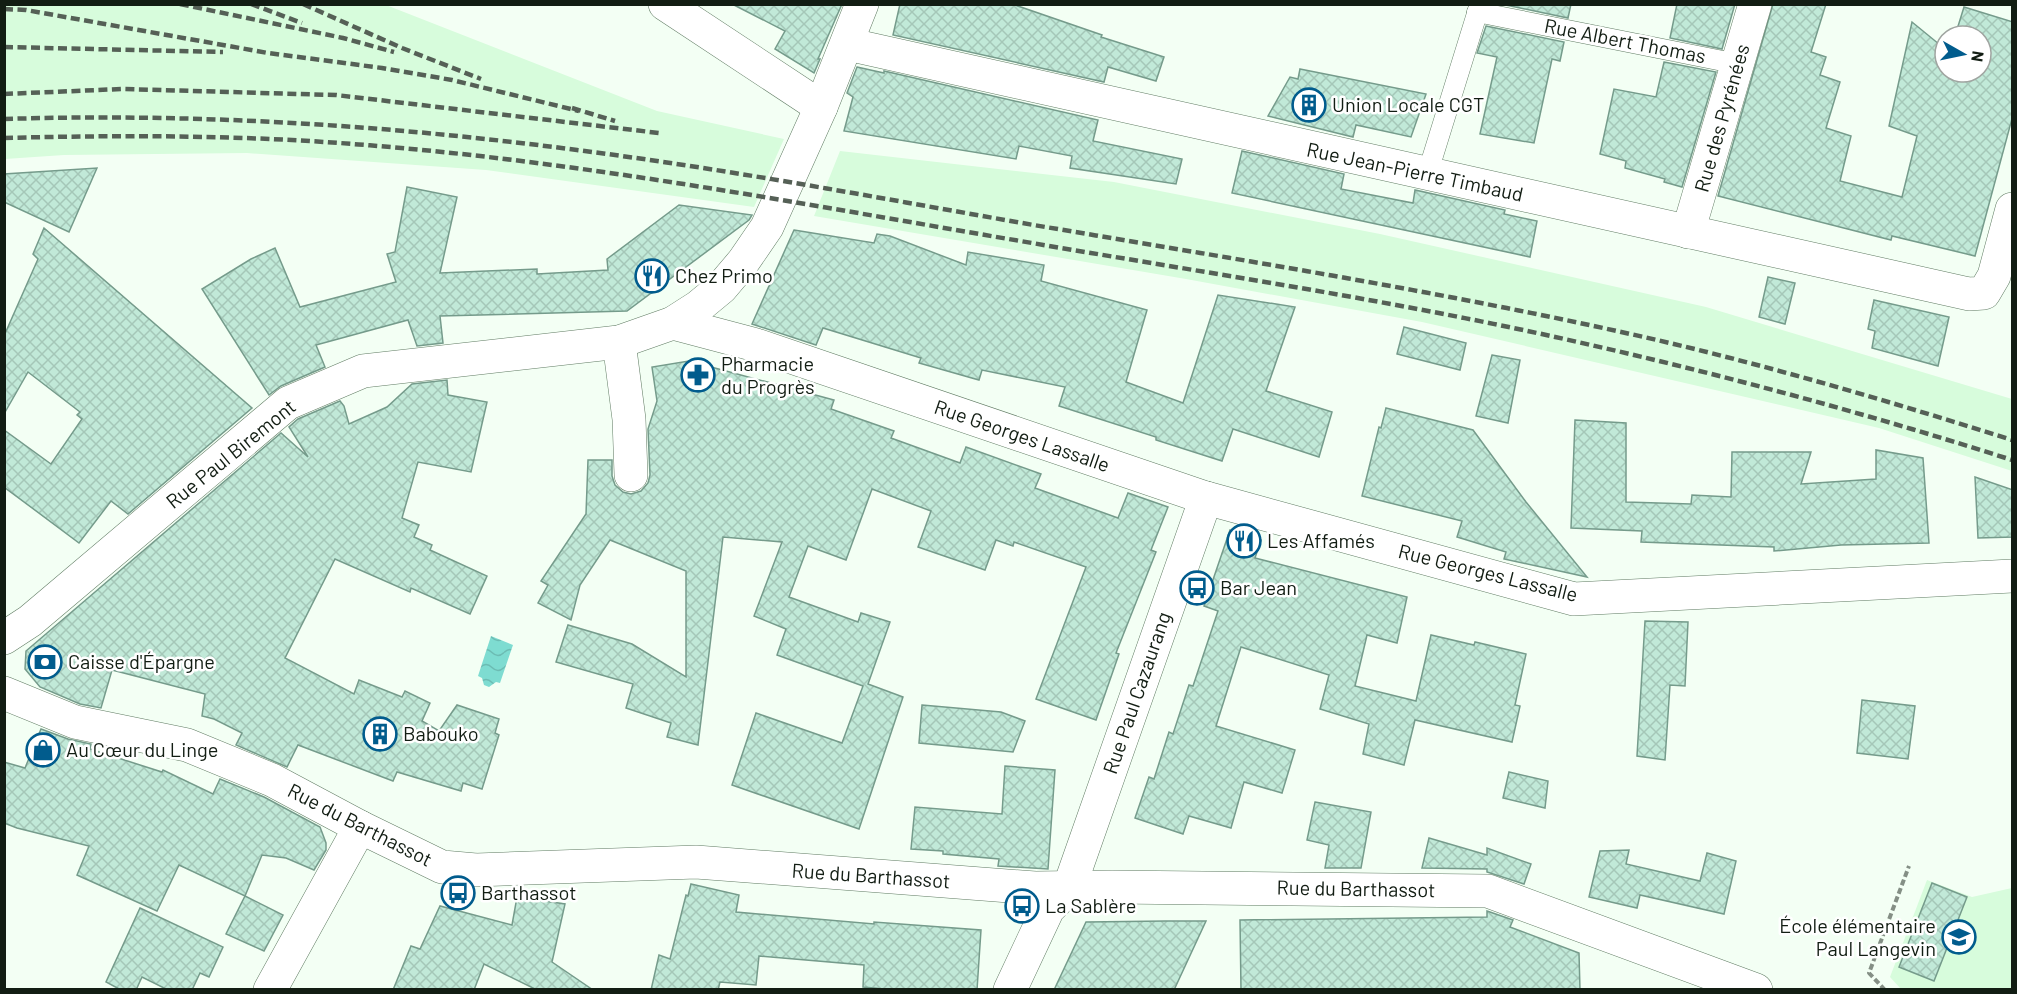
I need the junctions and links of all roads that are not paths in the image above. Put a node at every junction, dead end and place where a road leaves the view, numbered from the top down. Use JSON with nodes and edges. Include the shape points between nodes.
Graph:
{"nodes":[{"id":1,"x":665,"y":4,"type":"edge"},
{"id":2,"x":862,"y":4,"type":"edge"},
{"id":3,"x":1755,"y":4,"type":"edge"},
{"id":4,"x":1478,"y":8,"type":"edge"},
{"id":5,"x":847,"y":44,"type":"junction"},
{"id":6,"x":1738,"y":64,"type":"junction"},
{"id":7,"x":821,"y":107,"type":"junction"},
{"id":8,"x":1427,"y":175,"type":"junction"},
{"id":9,"x":2013,"y":209,"type":"edge"},
{"id":10,"x":1688,"y":232,"type":"junction"},
{"id":11,"x":673,"y":323,"type":"junction"},
{"id":12,"x":619,"y":342,"type":"junction"},
{"id":13,"x":631,"y":475,"type":"dead end"},
{"id":14,"x":1206,"y":498,"type":"junction"},
{"id":15,"x":2013,"y":576,"type":"edge"},
{"id":16,"x":4,"y":638,"type":"edge"},
{"id":17,"x":4,"y":693,"type":"edge"},
{"id":18,"x":360,"y":827,"type":"junction"},
{"id":19,"x":1069,"y":888,"type":"junction"},
{"id":20,"x":270,"y":990,"type":"edge"},
{"id":21,"x":1010,"y":990,"type":"edge"},
{"id":22,"x":1756,"y":990,"type":"edge"}],
"edges":[{"from":1,"to":7,"type":"street"},
{"from":2,"to":5,"type":"street","name":"Rue Paul Biremont"},
{"from":3,"to":6,"type":"street","name":"Rue des Pyrénées"},
{"from":4,"to":6,"type":"lane","name":"Rue Albert Thomas"},
{"from":4,"to":8,"type":"lane","name":"Rue Albert Thomas"},
{"from":5,"to":7,"type":"street","name":"Rue Paul Biremont"},
{"from":5,"to":8,"type":"street","name":"Rue Jean-Pierre Timbaud"},
{"from":6,"to":10,"type":"street","name":"Rue des Pyrénées"},
{"from":7,"to":11,"type":"street","name":"Rue Paul Biremont","via":[[767,227],[721,288]]},
{"from":8,"to":10,"type":"street","name":"Rue Jean-Pierre Timbaud"},
{"from":9,"to":10,"type":"street","name":"Rue Jean-Pierre Timbaud","via":[[1994,276],[1984,293],[1970,294]]},
{"from":11,"to":12,"type":"street","name":"Rue Paul Biremont"},
{"from":11,"to":14,"type":"street","name":"Rue Georges Lassalle","via":[[756,345]]},
{"from":12,"to":13,"type":"street","via":[[629,419]]},
{"from":12,"to":16,"type":"street","name":"Rue Paul Biremont","via":[[363,371],[288,403],[30,621]]},
{"from":14,"to":15,"type":"street","name":"Rue Georges Lassalle","via":[[1574,599]]},
{"from":14,"to":19,"type":"street","name":"Rue Paul Cazaurang"},
{"from":17,"to":18,"type":"street","name":"Rue du Barthassot","via":[[75,722],[187,745],[272,780]]},
{"from":18,"to":19,"type":"street","name":"Rue du Barthassot","via":[[442,867],[476,870],[696,862]]},
{"from":18,"to":20,"type":"street"},
{"from":19,"to":21,"type":"street","via":[[1048,909]]},
{"from":19,"to":22,"type":"street","name":"Rue du Barthassot","via":[[1488,891]]}]}
